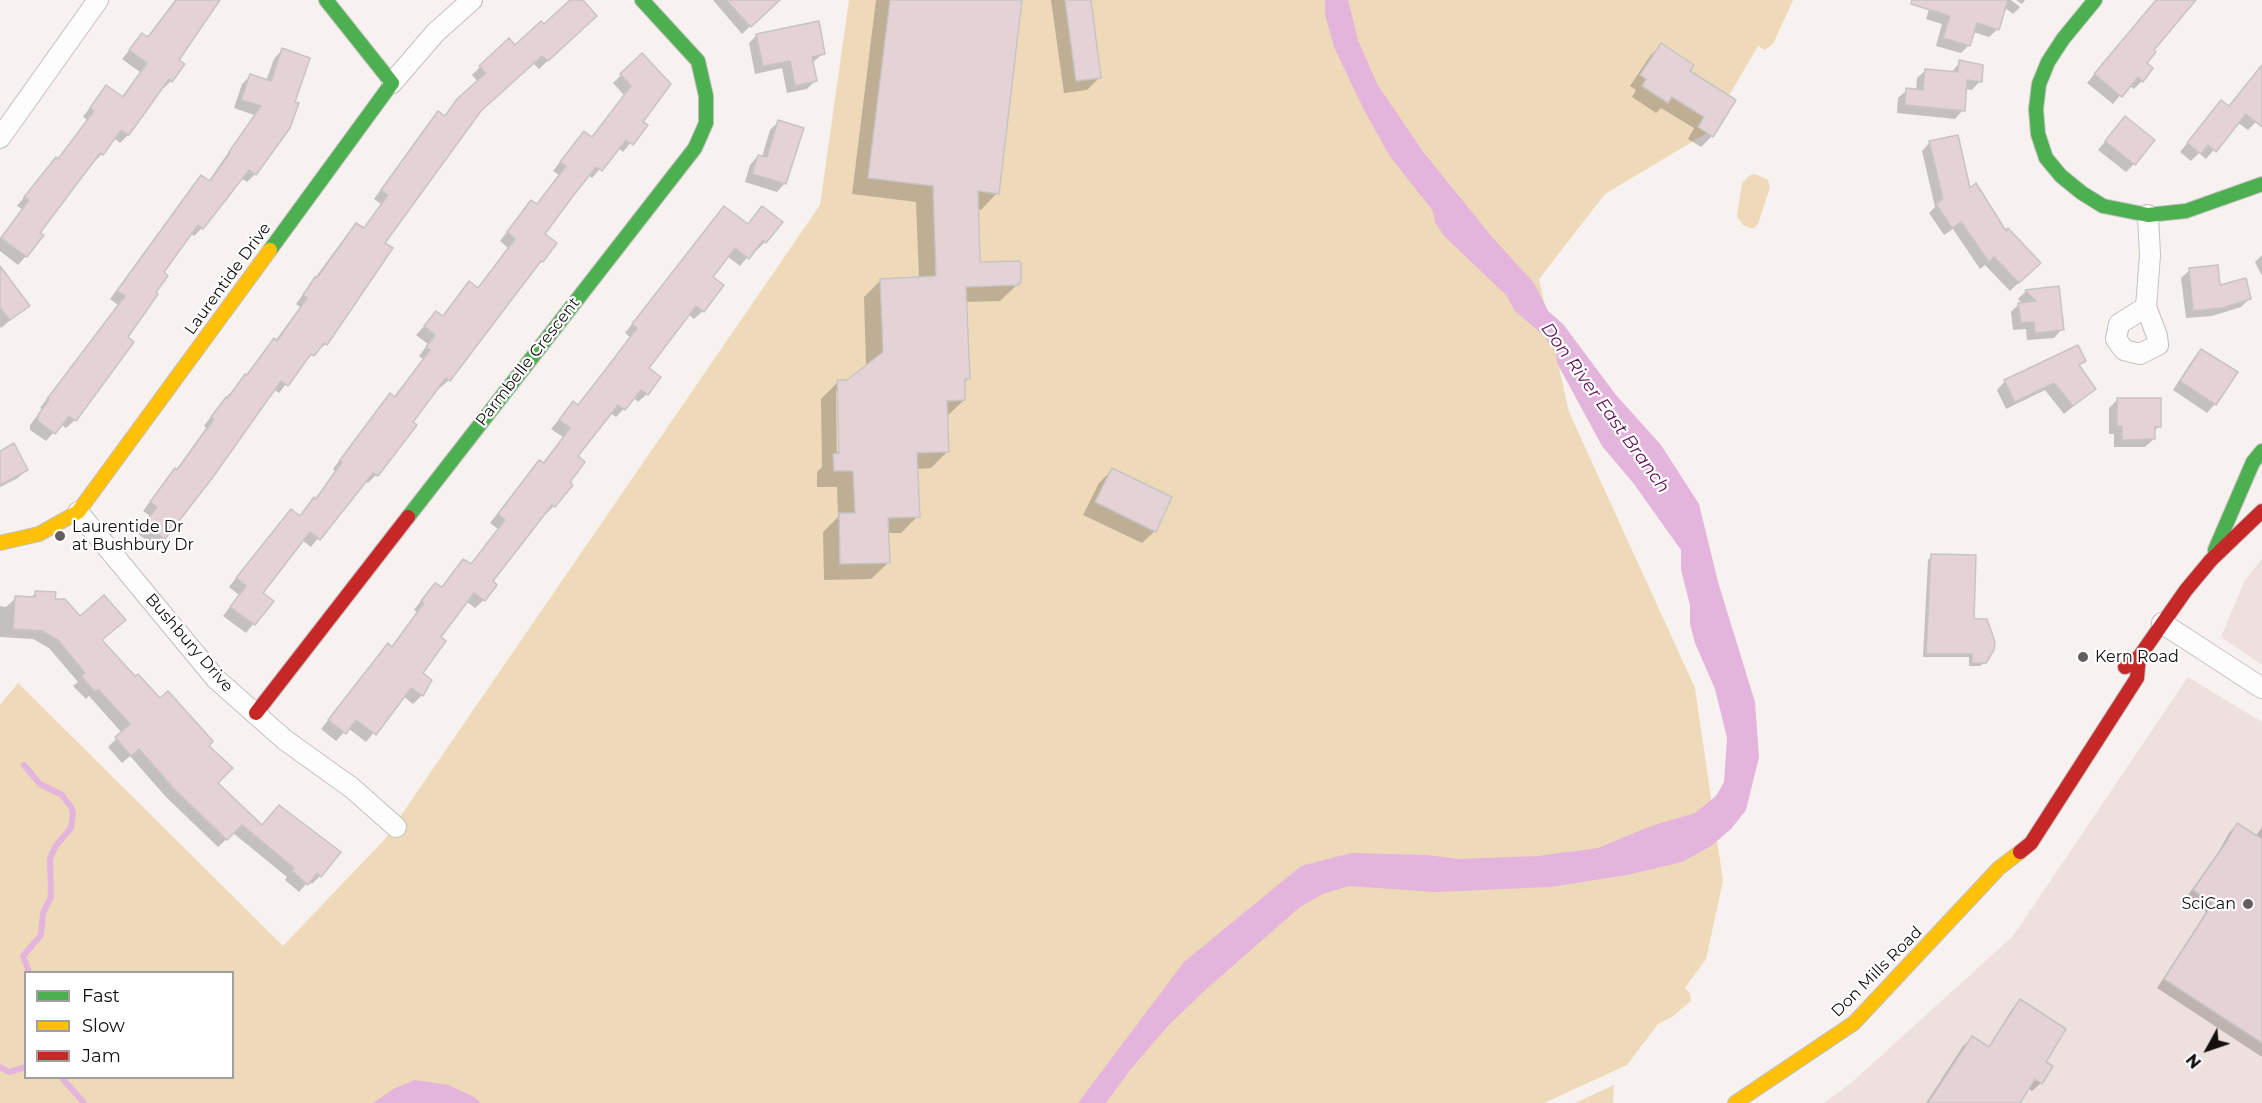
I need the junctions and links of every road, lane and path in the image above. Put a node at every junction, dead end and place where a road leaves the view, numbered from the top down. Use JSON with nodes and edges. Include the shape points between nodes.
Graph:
{"nodes":[{"id":1,"x":98,"y":0,"type":"edge"},
{"id":2,"x":326,"y":0,"type":"edge"},
{"id":3,"x":472,"y":0,"type":"edge"},
{"id":4,"x":642,"y":0,"type":"edge"},
{"id":5,"x":2095,"y":0,"type":"edge"},
{"id":6,"x":392,"y":83,"type":"junction"},
{"id":7,"x":0,"y":138,"type":"edge"},
{"id":8,"x":2262,"y":184,"type":"edge"},
{"id":9,"x":2148,"y":215,"type":"junction"},
{"id":10,"x":2146,"y":307,"type":"dead end"},
{"id":11,"x":2262,"y":451,"type":"edge"},
{"id":12,"x":2262,"y":511,"type":"edge"},
{"id":13,"x":78,"y":512,"type":"junction"},
{"id":14,"x":0,"y":543,"type":"edge"},
{"id":15,"x":2211,"y":560,"type":"junction"},
{"id":16,"x":2162,"y":623,"type":"junction"},
{"id":17,"x":2139,"y":657,"type":"junction"},
{"id":18,"x":2116,"y":678,"type":"dead end"},
{"id":19,"x":2262,"y":688,"type":"edge"},
{"id":20,"x":256,"y":713,"type":"junction"},
{"id":21,"x":396,"y":827,"type":"dead end"},
{"id":22,"x":2012,"y":840,"type":"dead end"},
{"id":23,"x":2000,"y":868,"type":"junction"},
{"id":24,"x":1735,"y":1103,"type":"edge"}],
"edges":[{"from":1,"to":7,"type":"street"},
{"from":2,"to":6,"type":"street"},
{"from":3,"to":6,"type":"street","via":[[436,32]]},
{"from":4,"to":20,"type":"street","name":"Parmbelle Crescent","via":[[698,61],[706,96],[706,123],[695,148]]},
{"from":5,"to":9,"type":"street","via":[[2048,62],[2039,84],[2038,134],[2046,158],[2082,193],[2103,206]]},
{"from":6,"to":13,"type":"street","name":"Laurentide Drive"},
{"from":8,"to":9,"type":"street","via":[[2186,211]]},
{"from":9,"to":10,"type":"street"},
{"from":11,"to":15,"type":"street","name":"Don Mills Road","via":[[2253,462]]},
{"from":12,"to":15,"type":"street","name":"Don Mills Road"},
{"from":13,"to":14,"type":"street","name":"Laurentide Drive","via":[[39,534]]},
{"from":13,"to":20,"type":"street","name":"Bushbury Drive","via":[[216,679]]},
{"from":15,"to":16,"type":"street","name":"Don Mills Road"},
{"from":16,"to":17,"type":"street","name":"Don Mills Road"},
{"from":16,"to":19,"type":"street"},
{"from":17,"to":18,"type":"street","name":"Don Mills Road"},
{"from":17,"to":23,"type":"street","name":"Don Mills Road","via":[[2137,678],[2031,843]]},
{"from":20,"to":21,"type":"street","name":"Bushbury Drive"},
{"from":22,"to":23,"type":"street","name":"Don Mills Road"},
{"from":23,"to":24,"type":"street","name":"Don Mills Road","via":[[1854,1023]]}]}
